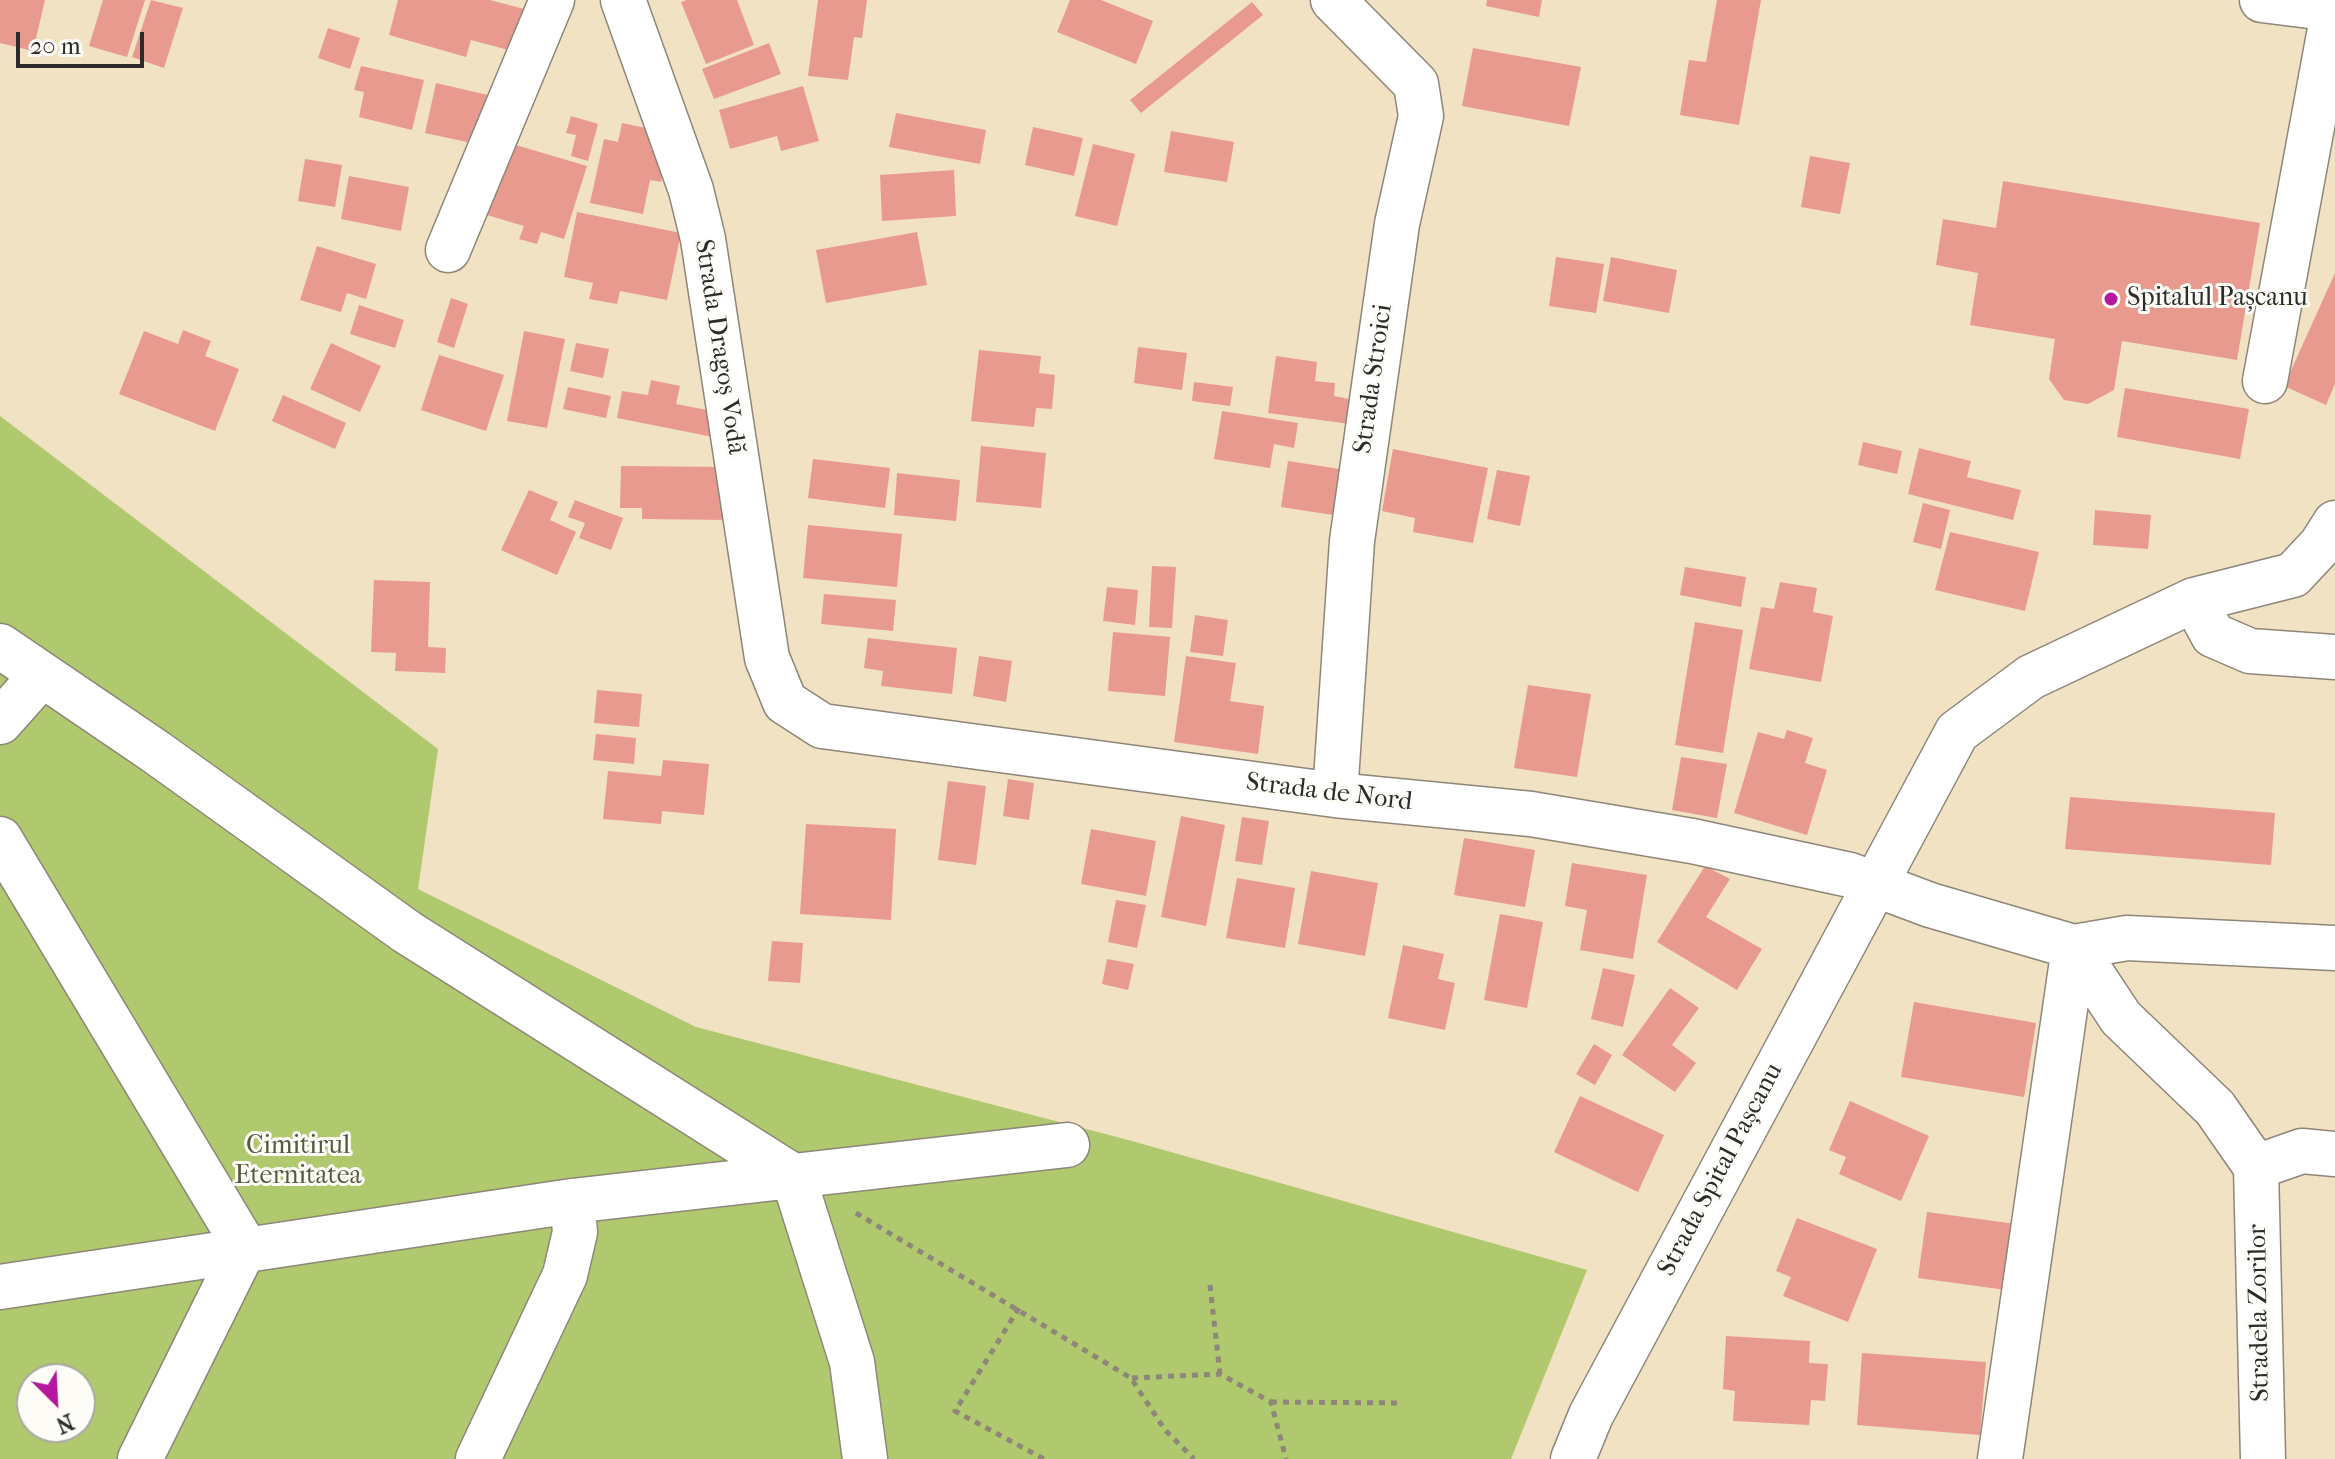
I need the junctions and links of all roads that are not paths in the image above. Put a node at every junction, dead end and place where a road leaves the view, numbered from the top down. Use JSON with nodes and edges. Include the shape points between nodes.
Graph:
{"nodes":[{"id":1,"x":552,"y":0,"type":"edge"},
{"id":2,"x":623,"y":0,"type":"edge"},
{"id":3,"x":1333,"y":0,"type":"edge"},
{"id":4,"x":2262,"y":0,"type":"edge"},
{"id":5,"x":2334,"y":5,"type":"edge"},
{"id":6,"x":448,"y":250,"type":"dead end"},
{"id":7,"x":2265,"y":381,"type":"dead end"},
{"id":8,"x":2335,"y":523,"type":"edge"},
{"id":9,"x":2194,"y":600,"type":"junction"},
{"id":10,"x":0,"y":646,"type":"edge"},
{"id":11,"x":2335,"y":657,"type":"edge"},
{"id":12,"x":41,"y":676,"type":"junction"},
{"id":13,"x":785,"y":702,"type":"joint"},
{"id":14,"x":0,"y":722,"type":"edge"},
{"id":15,"x":1335,"y":795,"type":"junction"},
{"id":16,"x":0,"y":839,"type":"edge"},
{"id":17,"x":1876,"y":885,"type":"junction"},
{"id":18,"x":2074,"y":947,"type":"junction"},
{"id":19,"x":2335,"y":948,"type":"edge"},
{"id":20,"x":1067,"y":1145,"type":"dead end"},
{"id":21,"x":2335,"y":1154,"type":"edge"},
{"id":22,"x":2256,"y":1167,"type":"junction"},
{"id":23,"x":793,"y":1176,"type":"junction"},
{"id":24,"x":572,"y":1201,"type":"junction"},
{"id":25,"x":245,"y":1247,"type":"junction"},
{"id":26,"x":0,"y":1287,"type":"edge"},
{"id":27,"x":140,"y":1459,"type":"edge"},
{"id":28,"x":478,"y":1459,"type":"edge"},
{"id":29,"x":865,"y":1459,"type":"edge"},
{"id":30,"x":1573,"y":1459,"type":"edge"},
{"id":31,"x":2000,"y":1459,"type":"edge"},
{"id":32,"x":2263,"y":1459,"type":"edge"}],
"edges":[{"from":1,"to":6,"type":"street"},
{"from":2,"to":13,"type":"street","name":"Strada Dragoș Vodă","via":[[691,190],[703,239],[767,658]]},
{"from":3,"to":15,"type":"street","name":"Strada Stroici","via":[[1416,84],[1421,116],[1397,224],[1352,541]]},
{"from":4,"to":5,"type":"street"},
{"from":5,"to":7,"type":"street"},
{"from":8,"to":9,"type":"street","name":"Strada Spital Pașcanu","via":[[2293,575]]},
{"from":9,"to":11,"type":"street","via":[[2213,635],[2250,651]]},
{"from":9,"to":17,"type":"street","name":"Strada Spital Pașcanu","via":[[2031,677],[1957,732]]},
{"from":10,"to":12,"type":"street"},
{"from":12,"to":14,"type":"street"},
{"from":12,"to":23,"type":"street","via":[[407,932]]},
{"from":13,"to":15,"type":"street","name":"Strada de Nord","via":[[822,726]]},
{"from":15,"to":17,"type":"street","name":"Strada de Nord","via":[[1575,821],[1706,844]]},
{"from":16,"to":25,"type":"street"},
{"from":17,"to":18,"type":"street"},
{"from":17,"to":30,"type":"street","name":"Strada Spital Pașcanu","via":[[1591,1415]]},
{"from":18,"to":19,"type":"street","via":[[2127,938]]},
{"from":18,"to":22,"type":"street","via":[[2121,1018],[2215,1108]]},
{"from":18,"to":31,"type":"street"},
{"from":20,"to":23,"type":"street"},
{"from":21,"to":22,"type":"street","via":[[2302,1151]]},
{"from":22,"to":32,"type":"street","name":"Stradela Zorilor"},
{"from":23,"to":24,"type":"street"},
{"from":23,"to":29,"type":"street","via":[[852,1362]]},
{"from":24,"to":25,"type":"street"},
{"from":24,"to":28,"type":"street","via":[[575,1232],[565,1275]]},
{"from":25,"to":26,"type":"street"},
{"from":25,"to":27,"type":"street"}]}
